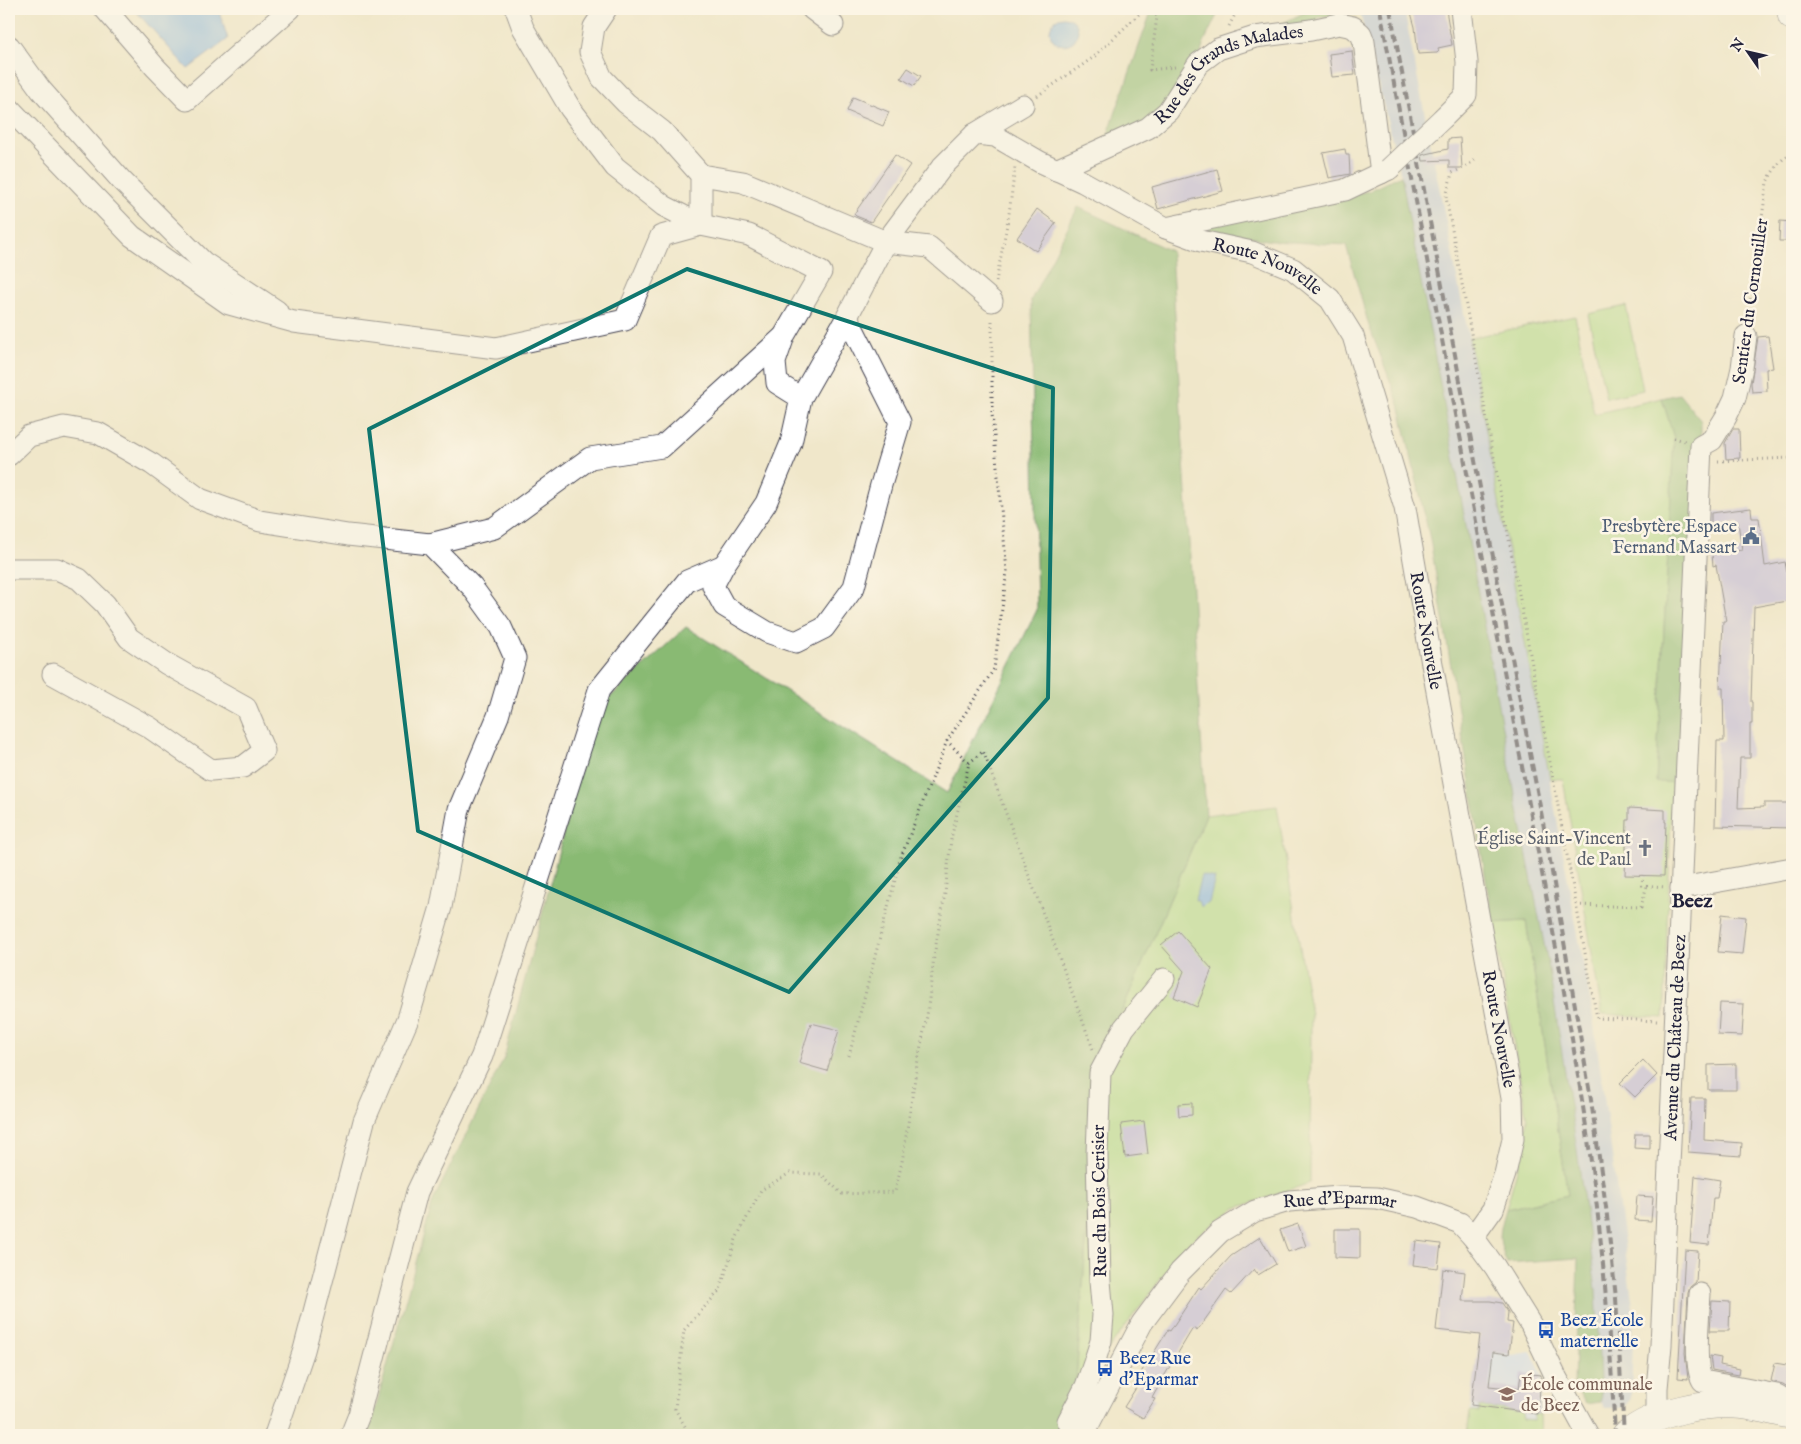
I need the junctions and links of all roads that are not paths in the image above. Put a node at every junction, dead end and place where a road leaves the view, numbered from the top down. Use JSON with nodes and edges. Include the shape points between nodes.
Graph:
{"nodes":[{"id":1,"x":105,"y":9,"type":"edge"},
{"id":2,"x":290,"y":9,"type":"edge"},
{"id":3,"x":516,"y":9,"type":"edge"},
{"id":4,"x":606,"y":9,"type":"edge"},
{"id":5,"x":812,"y":9,"type":"edge"},
{"id":6,"x":1461,"y":9,"type":"edge"},
{"id":7,"x":1791,"y":9,"type":"edge"},
{"id":8,"x":1792,"y":16,"type":"edge"},
{"id":9,"x":833,"y":25,"type":"dead end"},
{"id":10,"x":9,"y":46,"type":"edge"},
{"id":11,"x":1023,"y":105,"type":"road end"},
{"id":12,"x":9,"y":108,"type":"edge"},
{"id":13,"x":975,"y":134,"type":"junction"},
{"id":14,"x":1056,"y":170,"type":"junction"},
{"id":15,"x":1385,"y":171,"type":"junction"},
{"id":16,"x":701,"y":175,"type":"junction"},
{"id":17,"x":701,"y":225,"type":"junction"},
{"id":18,"x":1166,"y":228,"type":"junction"},
{"id":19,"x":886,"y":242,"type":"junction"},
{"id":20,"x":992,"y":301,"type":"road end"},
{"id":21,"x":847,"y":317,"type":"junction"},
{"id":22,"x":294,"y":322,"type":"junction"},
{"id":23,"x":784,"y":336,"type":"junction"},
{"id":24,"x":1746,"y":336,"type":"road end"},
{"id":25,"x":801,"y":398,"type":"junction"},
{"id":26,"x":1700,"y":454,"type":"joint"},
{"id":27,"x":9,"y":455,"type":"edge"},
{"id":28,"x":430,"y":544,"type":"junction"},
{"id":29,"x":724,"y":565,"type":"junction"},
{"id":30,"x":9,"y":569,"type":"edge"},
{"id":31,"x":53,"y":674,"type":"dead end"},
{"id":32,"x":1792,"y":868,"type":"edge"},
{"id":33,"x":1681,"y":888,"type":"junction"},
{"id":34,"x":1164,"y":979,"type":"dead end"},
{"id":35,"x":1473,"y":1237,"type":"junction"},
{"id":36,"x":1700,"y":1294,"type":"dead end"},
{"id":37,"x":1792,"y":1407,"type":"edge"},
{"id":38,"x":1792,"y":1415,"type":"edge"},
{"id":39,"x":1639,"y":1428,"type":"edge"},
{"id":40,"x":275,"y":1435,"type":"edge"},
{"id":41,"x":351,"y":1435,"type":"edge"},
{"id":42,"x":1075,"y":1435,"type":"edge"},
{"id":43,"x":1084,"y":1435,"type":"edge"},
{"id":44,"x":1588,"y":1435,"type":"edge"}],
"edges":[{"from":1,"to":2,"type":"street","via":[[187,100]]},
{"from":3,"to":17,"type":"street","via":[[523,28],[570,108],[616,167],[664,206]]},
{"from":4,"to":16,"type":"street","via":[[594,27],[590,52],[602,78],[626,103],[662,130]]},
{"from":5,"to":9,"type":"street"},
{"from":6,"to":15,"type":"street","bridge":true,"via":[[1467,62],[1466,95]]},
{"from":7,"to":8,"type":"main road"},
{"from":10,"to":22,"type":"street","via":[[41,90],[122,181],[203,262]]},
{"from":11,"to":13,"type":"street"},
{"from":12,"to":22,"type":"street","via":[[132,236],[229,304]]},
{"from":13,"to":14,"type":"street","name":"Route Nouvelle","via":[[995,136]]},
{"from":13,"to":19,"type":"street","via":[[942,167]]},
{"from":14,"to":15,"type":"street","name":"Rue des Grands Malades","via":[[1148,128],[1168,111],[1198,64],[1218,49],[1255,37],[1339,24],[1353,27],[1364,42]]},
{"from":14,"to":18,"type":"street","name":"Route Nouvelle"},
{"from":15,"to":18,"type":"street","via":[[1345,190]]},
{"from":16,"to":17,"type":"street"},
{"from":16,"to":19,"type":"street","via":[[743,182]]},
{"from":17,"to":22,"type":"street","via":[[661,236],[625,320],[496,348]]},
{"from":17,"to":23,"type":"street","via":[[749,235],[821,272]]},
{"from":18,"to":35,"type":"street","name":"Route Nouvelle","via":[[1201,241],[1252,252],[1293,269],[1330,299],[1353,336],[1362,364],[1405,508],[1512,1098],[1514,1138],[1506,1174],[1493,1209]]},
{"from":19,"to":20,"type":"street","via":[[929,248]]},
{"from":19,"to":21,"type":"street"},
{"from":21,"to":25,"type":"street"},
{"from":21,"to":29,"type":"street","via":[[900,422],[854,587],[824,628],[796,642],[767,632],[724,606],[713,586]]},
{"from":23,"to":25,"type":"street","via":[[775,362],[777,383]]},
{"from":23,"to":28,"type":"street","via":[[662,447],[590,458],[494,528]]},
{"from":24,"to":26,"type":"street","name":"Sentier du Cornouiller","via":[[1735,398],[1712,440]]},
{"from":25,"to":29,"type":"street","via":[[790,443],[766,503]]},
{"from":26,"to":33,"type":"street","name":"Avenue du Château de Beez"},
{"from":27,"to":28,"type":"street","via":[[29,436],[64,427],[98,433],[152,464],[200,499],[260,520],[348,535]]},
{"from":28,"to":40,"type":"street","via":[[472,587],[501,627],[515,658],[498,716],[459,809],[441,907],[408,1019],[364,1121],[304,1350]]},
{"from":29,"to":41,"type":"street","via":[[687,581],[600,690],[482,1056],[416,1192],[359,1415]]},
{"from":30,"to":31,"type":"street","via":[[57,569],[78,579],[104,604],[130,638],[167,664],[246,708],[264,751],[243,767],[211,770],[149,726]]},
{"from":32,"to":33,"type":"street"},
{"from":33,"to":39,"type":"street","name":"Avenue du Château de Beez","via":[[1662,1345],[1657,1388]]},
{"from":34,"to":42,"type":"street","name":"Rue du Bois Cerisier","via":[[1124,1028],[1100,1073],[1097,1154],[1103,1314],[1101,1340],[1094,1362],[1068,1421]]},
{"from":35,"to":43,"type":"street","name":"Rue d'Eparmar","via":[[1460,1223],[1417,1207],[1377,1198],[1290,1201],[1255,1211],[1220,1232],[1180,1272],[1142,1323]]},
{"from":35,"to":44,"type":"street","name":"Rue d'Eparmar","via":[[1531,1325]]},
{"from":36,"to":37,"type":"street","via":[[1697,1366],[1700,1378],[1776,1395]]},
{"from":38,"to":39,"type":"main road","via":[[1744,1405],[1698,1406],[1676,1411]]}]}
